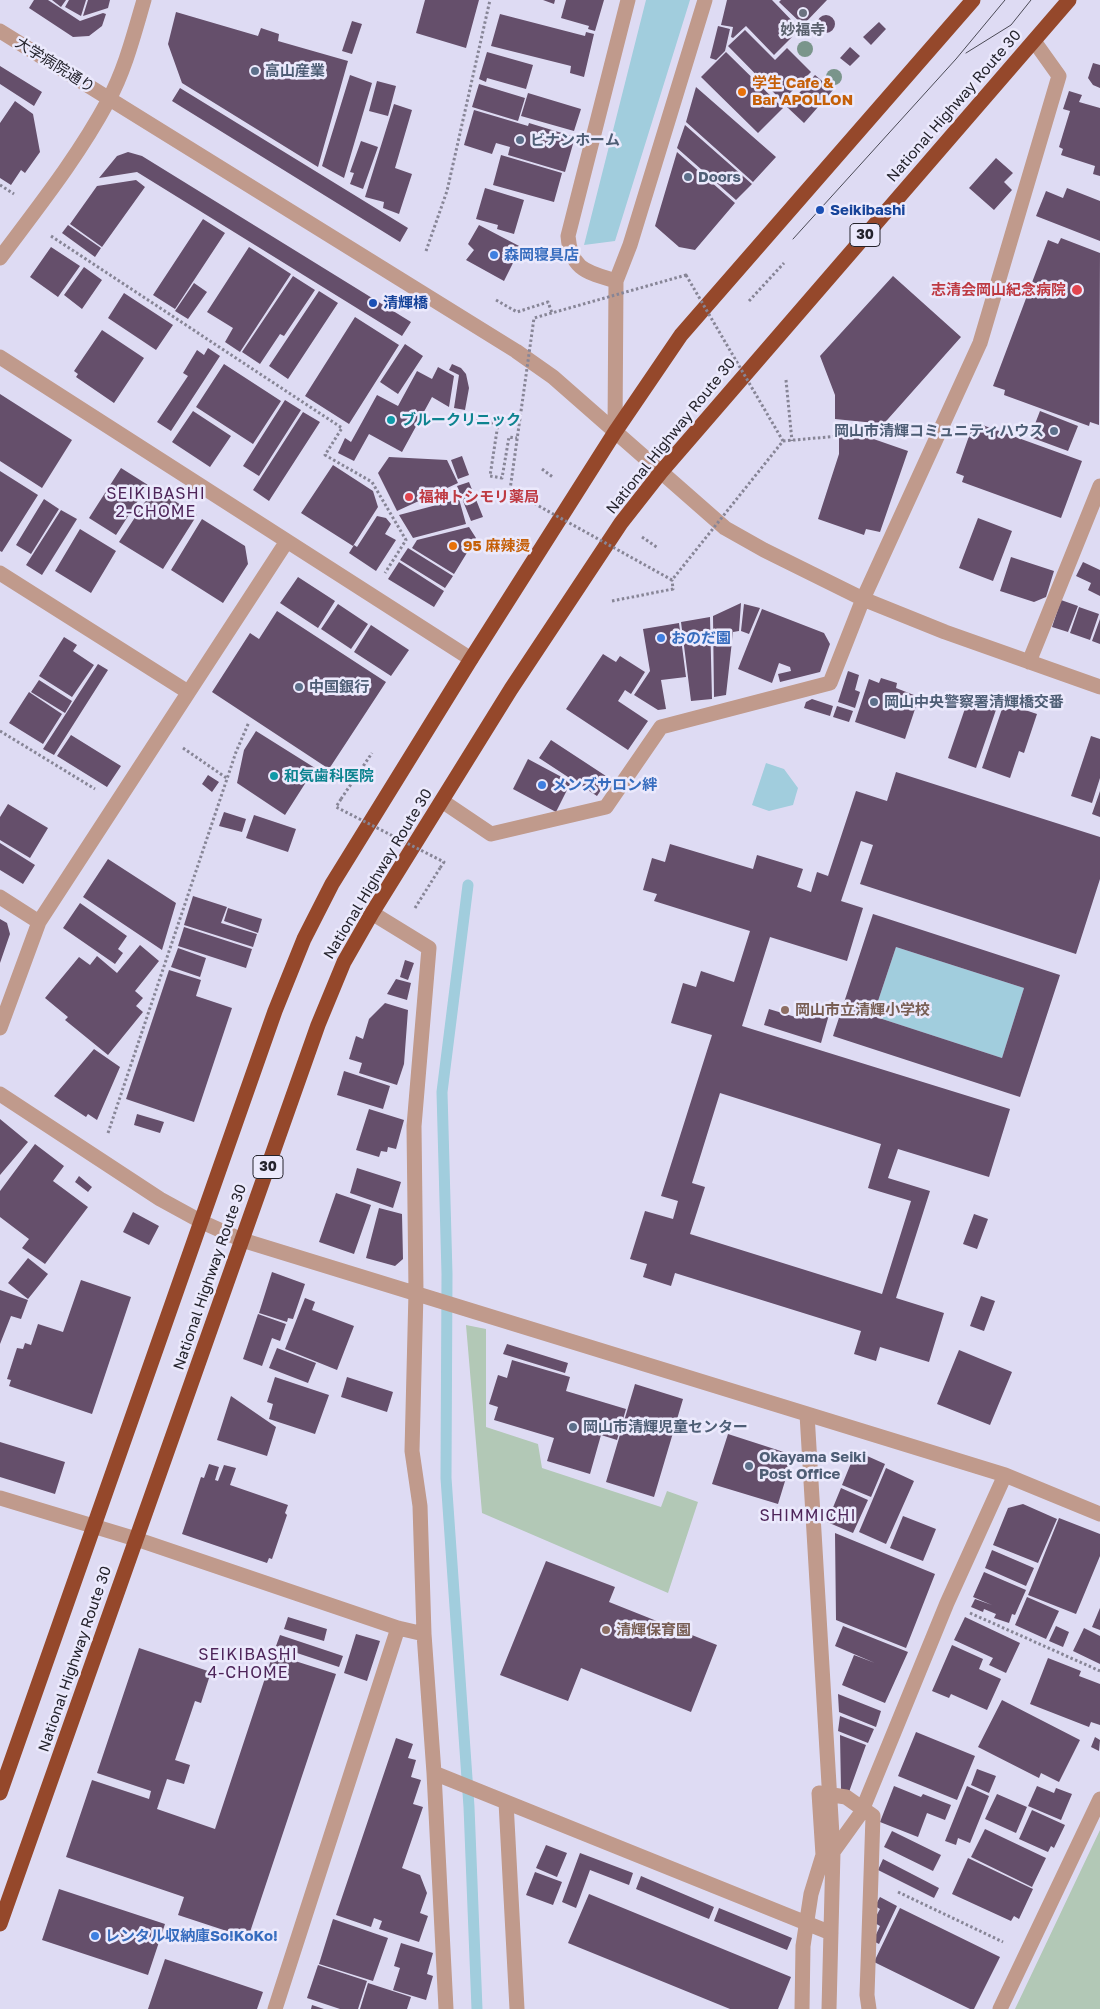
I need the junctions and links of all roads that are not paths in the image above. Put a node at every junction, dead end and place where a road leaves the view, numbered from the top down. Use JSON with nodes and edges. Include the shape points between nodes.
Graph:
{"nodes":[{"id":1,"x":144,"y":0,"type":"edge"},
{"id":2,"x":628,"y":0,"type":"edge"},
{"id":3,"x":705,"y":0,"type":"edge"},
{"id":4,"x":973,"y":0,"type":"edge"},
{"id":5,"x":1069,"y":0,"type":"edge"},
{"id":6,"x":0,"y":31,"type":"edge"},
{"id":7,"x":1034,"y":40,"type":"junction"},
{"id":8,"x":109,"y":99,"type":"junction"},
{"id":9,"x":0,"y":258,"type":"edge"},
{"id":10,"x":616,"y":281,"type":"junction"},
{"id":11,"x":0,"y":357,"type":"edge"},
{"id":12,"x":616,"y":432,"type":"junction"},
{"id":13,"x":661,"y":472,"type":"junction"},
{"id":14,"x":1100,"y":486,"type":"edge"},
{"id":15,"x":287,"y":541,"type":"junction"},
{"id":16,"x":0,"y":573,"type":"edge"},
{"id":17,"x":862,"y":599,"type":"junction"},
{"id":18,"x":472,"y":659,"type":"junction"},
{"id":19,"x":1029,"y":662,"type":"junction"},
{"id":20,"x":1100,"y":687,"type":"edge"},
{"id":21,"x":188,"y":692,"type":"junction"},
{"id":22,"x":442,"y":801,"type":"junction"},
{"id":23,"x":0,"y":896,"type":"edge"},
{"id":24,"x":372,"y":913,"type":"junction"},
{"id":25,"x":39,"y":922,"type":"junction"},
{"id":26,"x":0,"y":1028,"type":"edge"},
{"id":27,"x":0,"y":1094,"type":"edge"},
{"id":28,"x":202,"y":1222,"type":"junction"},
{"id":29,"x":242,"y":1240,"type":"junction"},
{"id":30,"x":422,"y":1294,"type":"junction"},
{"id":31,"x":808,"y":1414,"type":"junction"},
{"id":32,"x":1005,"y":1475,"type":"junction"},
{"id":33,"x":0,"y":1498,"type":"edge"},
{"id":34,"x":1100,"y":1514,"type":"edge"},
{"id":35,"x":94,"y":1526,"type":"junction"},
{"id":36,"x":136,"y":1539,"type":"junction"},
{"id":37,"x":398,"y":1628,"type":"junction"},
{"id":38,"x":424,"y":1634,"type":"junction"},
{"id":39,"x":434,"y":1773,"type":"junction"},
{"id":40,"x":0,"y":1793,"type":"edge"},
{"id":41,"x":829,"y":1794,"type":"junction"},
{"id":42,"x":1100,"y":1799,"type":"edge"},
{"id":43,"x":506,"y":1802,"type":"junction"},
{"id":44,"x":863,"y":1808,"type":"junction"},
{"id":45,"x":834,"y":1852,"type":"junction"},
{"id":46,"x":807,"y":1923,"type":"junction"},
{"id":47,"x":0,"y":1924,"type":"edge"},
{"id":48,"x":831,"y":1933,"type":"junction"},
{"id":49,"x":275,"y":2009,"type":"edge"},
{"id":50,"x":446,"y":2009,"type":"edge"},
{"id":51,"x":517,"y":2009,"type":"edge"},
{"id":52,"x":802,"y":2009,"type":"edge"},
{"id":53,"x":829,"y":2009,"type":"edge"},
{"id":54,"x":869,"y":2009,"type":"edge"},
{"id":55,"x":1000,"y":2009,"type":"edge"}],
"edges":[{"from":1,"to":8,"type":"street","via":[[129,50]]},
{"from":2,"to":10,"type":"street","via":[[568,236],[574,262],[581,269]]},
{"from":3,"to":10,"type":"street"},
{"from":4,"to":12,"type":"highway","name":"National Highway Route 30","via":[[681,335]]},
{"from":5,"to":7,"type":"highway","name":"National Highway Route 30","number":"30"},
{"from":6,"to":8,"type":"street","name":"大学病院通り"},
{"from":7,"to":13,"type":"highway","name":"National Highway Route 30","number":"30"},
{"from":7,"to":17,"type":"street","via":[[1059,76],[980,343]]},
{"from":8,"to":9,"type":"street","via":[[83,146]]},
{"from":8,"to":12,"type":"street","name":"大学病院通り","via":[[516,351],[553,377]]},
{"from":10,"to":12,"type":"street"},
{"from":11,"to":15,"type":"street"},
{"from":12,"to":13,"type":"street","name":"大学病院通り"},
{"from":12,"to":18,"type":"highway","name":"National Highway Route 30"},
{"from":13,"to":17,"type":"street","name":"大学病院通り","via":[[725,528]]},
{"from":13,"to":22,"type":"highway","name":"National Highway Route 30","number":"30","via":[[610,540],[511,689]]},
{"from":14,"to":19,"type":"street"},
{"from":15,"to":18,"type":"street"},
{"from":15,"to":21,"type":"street"},
{"from":16,"to":21,"type":"street"},
{"from":17,"to":19,"type":"street","name":"大学病院通り"},
{"from":17,"to":22,"type":"street","via":[[830,683],[661,727],[606,807],[491,834]]},
{"from":18,"to":28,"type":"highway","name":"National Highway Route 30","via":[[332,884],[304,939],[275,1011]]},
{"from":19,"to":20,"type":"street","name":"大学病院通り"},
{"from":21,"to":25,"type":"street"},
{"from":22,"to":24,"type":"highway","name":"National Highway Route 30","number":"30"},
{"from":23,"to":25,"type":"street"},
{"from":24,"to":29,"type":"highway","name":"National Highway Route 30","number":"30","via":[[344,962],[318,1025]]},
{"from":24,"to":30,"type":"street","via":[[429,948],[414,1126]]},
{"from":25,"to":26,"type":"street"},
{"from":27,"to":28,"type":"street","via":[[160,1199]]},
{"from":28,"to":29,"type":"street"},
{"from":28,"to":35,"type":"highway","name":"National Highway Route 30"},
{"from":29,"to":30,"type":"street"},
{"from":29,"to":36,"type":"highway","name":"National Highway Route 30","number":"30"},
{"from":30,"to":31,"type":"street"},
{"from":30,"to":38,"type":"street","via":[[412,1451],[420,1506]]},
{"from":31,"to":32,"type":"street"},
{"from":31,"to":41,"type":"street"},
{"from":32,"to":34,"type":"street"},
{"from":32,"to":44,"type":"street","via":[[947,1602]]},
{"from":33,"to":35,"type":"street"},
{"from":35,"to":36,"type":"street"},
{"from":35,"to":40,"type":"highway","name":"National Highway Route 30"},
{"from":36,"to":37,"type":"street"},
{"from":36,"to":47,"type":"highway","name":"National Highway Route 30","number":"30"},
{"from":37,"to":38,"type":"street"},
{"from":37,"to":49,"type":"street"},
{"from":38,"to":39,"type":"street"},
{"from":39,"to":43,"type":"street"},
{"from":39,"to":50,"type":"street"},
{"from":41,"to":44,"type":"street","via":[[846,1797]]},
{"from":41,"to":45,"type":"street"},
{"from":41,"to":46,"type":"street","via":[[819,1793],[823,1855],[811,1894]]},
{"from":42,"to":55,"type":"street"},
{"from":43,"to":46,"type":"street"},
{"from":43,"to":51,"type":"street"},
{"from":44,"to":45,"type":"street"},
{"from":44,"to":54,"type":"street","via":[[873,1816]]},
{"from":45,"to":48,"type":"street"},
{"from":46,"to":48,"type":"street"},
{"from":46,"to":52,"type":"street","via":[[803,1946]]},
{"from":48,"to":53,"type":"street"}]}
